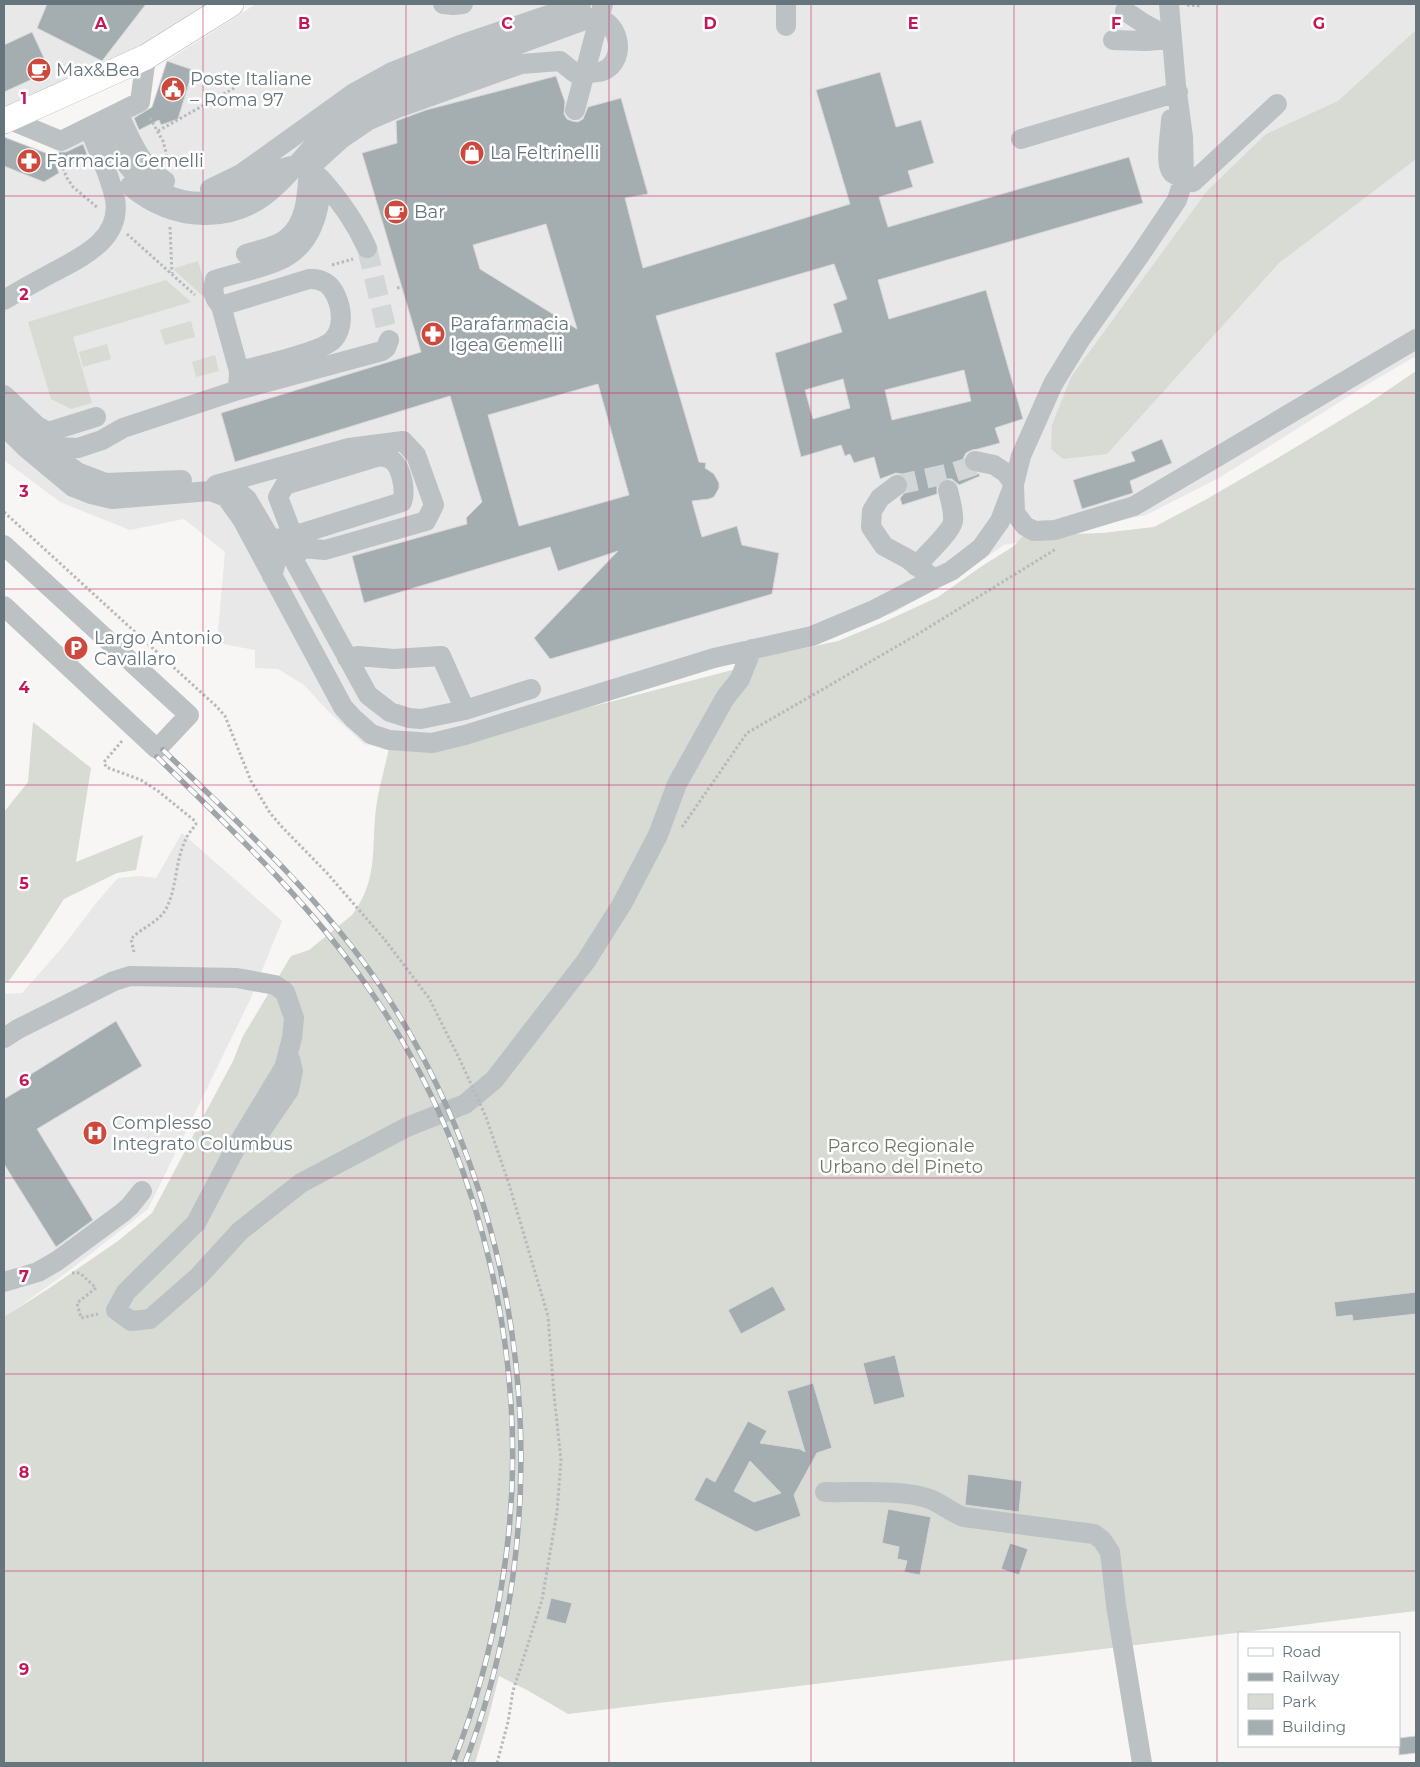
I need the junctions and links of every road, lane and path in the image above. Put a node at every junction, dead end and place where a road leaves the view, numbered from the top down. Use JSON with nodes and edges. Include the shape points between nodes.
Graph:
{"nodes":[{"id":1,"x":231,"y":4,"type":"edge"},
{"id":2,"x":443,"y":4,"type":"edge"},
{"id":3,"x":463,"y":4,"type":"edge"},
{"id":4,"x":581,"y":4,"type":"edge"},
{"id":5,"x":603,"y":4,"type":"edge"},
{"id":6,"x":786,"y":4,"type":"edge"},
{"id":7,"x":1169,"y":4,"type":"edge"},
{"id":8,"x":1125,"y":11,"type":"dead end"},
{"id":9,"x":786,"y":26,"type":"dead end"},
{"id":10,"x":1172,"y":39,"type":"junction"},
{"id":11,"x":1113,"y":40,"type":"dead end"},
{"id":12,"x":146,"y":57,"type":"junction"},
{"id":13,"x":236,"y":87,"type":"dead end"},
{"id":14,"x":1174,"y":93,"type":"junction"},
{"id":15,"x":140,"y":102,"type":"junction"},
{"id":16,"x":1277,"y":104,"type":"dead end"},
{"id":17,"x":575,"y":110,"type":"dead end"},
{"id":18,"x":6,"y":120,"type":"edge"},
{"id":19,"x":98,"y":123,"type":"junction"},
{"id":20,"x":158,"y":132,"type":"junction"},
{"id":21,"x":1021,"y":139,"type":"dead end"},
{"id":22,"x":55,"y":151,"type":"dead end"},
{"id":23,"x":121,"y":157,"type":"junction"},
{"id":24,"x":168,"y":168,"type":"dead end"},
{"id":25,"x":314,"y":173,"type":"junction"},
{"id":26,"x":102,"y":175,"type":"junction"},
{"id":27,"x":1184,"y":178,"type":"junction"},
{"id":28,"x":99,"y":209,"type":"dead end"},
{"id":29,"x":170,"y":226,"type":"dead end"},
{"id":30,"x":123,"y":230,"type":"dead end"},
{"id":31,"x":367,"y":248,"type":"tunnel mouth"},
{"id":32,"x":246,"y":254,"type":"dead end"},
{"id":33,"x":172,"y":274,"type":"junction"},
{"id":34,"x":5,"y":296,"type":"edge"},
{"id":35,"x":200,"y":300,"type":"dead end"},
{"id":36,"x":221,"y":306,"type":"junction"},
{"id":37,"x":1416,"y":339,"type":"edge"},
{"id":38,"x":389,"y":340,"type":"dead end"},
{"id":39,"x":238,"y":381,"type":"junction"},
{"id":40,"x":4,"y":395,"type":"edge"},
{"id":41,"x":4,"y":410,"type":"edge"},
{"id":42,"x":96,"y":417,"type":"dead end"},
{"id":43,"x":4,"y":426,"type":"edge"},
{"id":44,"x":34,"y":437,"type":"junction"},
{"id":45,"x":975,"y":461,"type":"dead end"},
{"id":46,"x":1014,"y":484,"type":"junction"},
{"id":47,"x":897,"y":485,"type":"tunnel mouth"},
{"id":48,"x":948,"y":490,"type":"dead end"},
{"id":49,"x":221,"y":491,"type":"junction"},
{"id":50,"x":4,"y":512,"type":"edge"},
{"id":51,"x":270,"y":538,"type":"junction"},
{"id":52,"x":297,"y":542,"type":"junction"},
{"id":53,"x":4,"y":545,"type":"edge"},
{"id":54,"x":1061,"y":546,"type":"dead end"},
{"id":55,"x":262,"y":557,"type":"junction"},
{"id":56,"x":916,"y":566,"type":"junction"},
{"id":57,"x":272,"y":576,"type":"junction"},
{"id":58,"x":934,"y":580,"type":"junction"},
{"id":59,"x":4,"y":606,"type":"edge"},
{"id":60,"x":752,"y":649,"type":"junction"},
{"id":61,"x":347,"y":658,"type":"junction"},
{"id":62,"x":714,"y":658,"type":"junction"},
{"id":63,"x":531,"y":688,"type":"dead end"},
{"id":64,"x":725,"y":698,"type":"junction"},
{"id":65,"x":465,"y":710,"type":"junction"},
{"id":66,"x":134,"y":727,"type":"junction"},
{"id":67,"x":679,"y":831,"type":"dead end"},
{"id":68,"x":134,"y":952,"type":"dead end"},
{"id":69,"x":8,"y":1029,"type":"edge"},
{"id":70,"x":288,"y":1052,"type":"junction"},
{"id":71,"x":248,"y":1150,"type":"dead end"},
{"id":72,"x":142,"y":1191,"type":"dead end"},
{"id":73,"x":48,"y":1266,"type":"junction"},
{"id":74,"x":4,"y":1282,"type":"edge"},
{"id":75,"x":116,"y":1310,"type":"junction"},
{"id":76,"x":825,"y":1492,"type":"dead end"},
{"id":77,"x":497,"y":1763,"type":"edge"},
{"id":78,"x":1142,"y":1763,"type":"edge"}],
"edges":[{"from":1,"to":12,"type":"main road"},
{"from":2,"to":3,"type":"street"},
{"from":4,"to":19,"type":"street","via":[[392,72],[354,93],[242,174],[212,188],[178,187],[160,178]]},
{"from":5,"to":17,"type":"street","bridge":true},
{"from":6,"to":9,"type":"street"},
{"from":7,"to":10,"type":"street"},
{"from":8,"to":10,"type":"street"},
{"from":10,"to":11,"type":"street"},
{"from":10,"to":14,"type":"street"},
{"from":12,"to":15,"type":"street"},
{"from":12,"to":18,"type":"main road"},
{"from":13,"to":20,"type":"path"},
{"from":14,"to":21,"type":"street"},
{"from":14,"to":27,"type":"street","via":[[1183,137]]},
{"from":15,"to":19,"type":"street"},
{"from":15,"to":20,"type":"path"},
{"from":16,"to":27,"type":"street","via":[[1193,182]]},
{"from":18,"to":19,"type":"street","via":[[61,141]]},
{"from":19,"to":23,"type":"street"},
{"from":19,"to":26,"type":"street"},
{"from":20,"to":24,"type":"path","via":[[166,151]]},
{"from":22,"to":28,"type":"path","via":[[73,187]]},
{"from":23,"to":25,"type":"street","via":[[158,192],[193,201],[218,200],[261,178],[299,165]]},
{"from":23,"to":26,"type":"street"},
{"from":25,"to":26,"type":"street","bridge":true,"via":[[341,139],[369,120],[521,64],[560,61],[575,73],[605,70],[615,60],[618,40],[609,24],[590,18],[380,97],[348,116],[321,138],[274,189],[241,209],[216,215],[177,212],[150,200],[115,175]]},
{"from":25,"to":31,"type":"street","via":[[344,207]]},
{"from":25,"to":32,"type":"street","via":[[301,222],[286,239]]},
{"from":25,"to":36,"type":"street","via":[[320,195],[311,232],[298,249],[278,261],[215,280],[212,291]]},
{"from":26,"to":34,"type":"street","via":[[115,198],[113,222],[106,237],[77,260]]},
{"from":27,"to":46,"type":"street","via":[[1176,200],[1053,384],[1021,456]]},
{"from":29,"to":33,"type":"path"},
{"from":30,"to":33,"type":"path"},
{"from":33,"to":35,"type":"path"},
{"from":36,"to":39,"type":"street"},
{"from":36,"to":39,"type":"street","via":[[316,278],[332,288],[340,307],[340,328],[329,343]]},
{"from":37,"to":46,"type":"street","via":[[1134,506],[1055,530],[1034,531],[1025,526],[1015,513]]},
{"from":38,"to":39,"type":"street","via":[[382,351]]},
{"from":39,"to":44,"type":"street","via":[[78,448],[58,447]]},
{"from":40,"to":42,"type":"street","via":[[48,432]]},
{"from":41,"to":44,"type":"street"},
{"from":43,"to":49,"type":"street","via":[[73,487],[91,494],[112,499]]},
{"from":44,"to":49,"type":"street","via":[[77,472],[106,483],[202,479]]},
{"from":45,"to":46,"type":"street","via":[[994,465]]},
{"from":46,"to":58,"type":"street","via":[[1000,521],[981,548]]},
{"from":47,"to":56,"type":"street","via":[[880,498],[872,511],[871,527],[884,546]]},
{"from":48,"to":56,"type":"street","via":[[953,522],[947,534]]},
{"from":49,"to":51,"type":"street","via":[[237,491],[248,499]]},
{"from":49,"to":52,"type":"street","via":[[349,448],[402,441],[416,455],[434,505],[426,521],[325,550]]},
{"from":49,"to":55,"type":"street","via":[[242,519]]},
{"from":50,"to":77,"type":"path","bridge":true,"via":[[218,707],[225,716],[251,781],[270,812],[328,873],[429,998],[486,1117],[548,1316],[562,1460],[542,1600],[513,1691]]},
{"from":51,"to":52,"type":"street"},
{"from":51,"to":55,"type":"street"},
{"from":52,"to":52,"type":"street","via":[[402,502],[405,493],[399,470],[392,460],[380,456],[285,486],[278,497]]},
{"from":52,"to":57,"type":"street","via":[[276,562]]},
{"from":52,"to":61,"type":"street","via":[[296,564]]},
{"from":53,"to":66,"type":"street","via":[[189,715],[157,749]]},
{"from":54,"to":67,"type":"path","via":[[747,733]]},
{"from":55,"to":57,"type":"street"},
{"from":56,"to":58,"type":"street"},
{"from":57,"to":62,"type":"street","via":[[343,706],[371,734],[389,740],[432,743],[465,735]]},
{"from":58,"to":60,"type":"street","via":[[812,636]]},
{"from":59,"to":66,"type":"street"},
{"from":60,"to":62,"type":"street"},
{"from":60,"to":64,"type":"street","via":[[740,679]]},
{"from":61,"to":65,"type":"street","via":[[368,694],[390,712],[421,719]]},
{"from":61,"to":65,"type":"street","via":[[440,656]]},
{"from":62,"to":64,"type":"street","via":[[725,670]]},
{"from":63,"to":65,"type":"street"},
{"from":64,"to":75,"type":"street","via":[[677,784],[658,835],[622,904],[586,961],[494,1080],[465,1104],[407,1127],[301,1183],[240,1231],[198,1277],[150,1319],[131,1321]]},
{"from":66,"to":68,"type":"path","via":[[104,762],[106,767],[158,791],[196,824],[184,842],[166,910],[131,940]]},
{"from":69,"to":70,"type":"street","via":[[121,978],[237,978],[275,985],[285,992],[294,1018]]},
{"from":70,"to":71,"type":"street","via":[[293,1071],[289,1090]]},
{"from":70,"to":75,"type":"street","via":[[284,1068],[235,1149],[196,1223],[126,1292]]},
{"from":72,"to":73,"type":"street","via":[[122,1213]]},
{"from":73,"to":74,"type":"street"},
{"from":73,"to":75,"type":"path","via":[[54,1272],[80,1273],[96,1288],[77,1303],[81,1318]]},
{"from":76,"to":78,"type":"street","via":[[908,1494],[930,1500],[964,1517],[1099,1537],[1110,1552]]}]}
